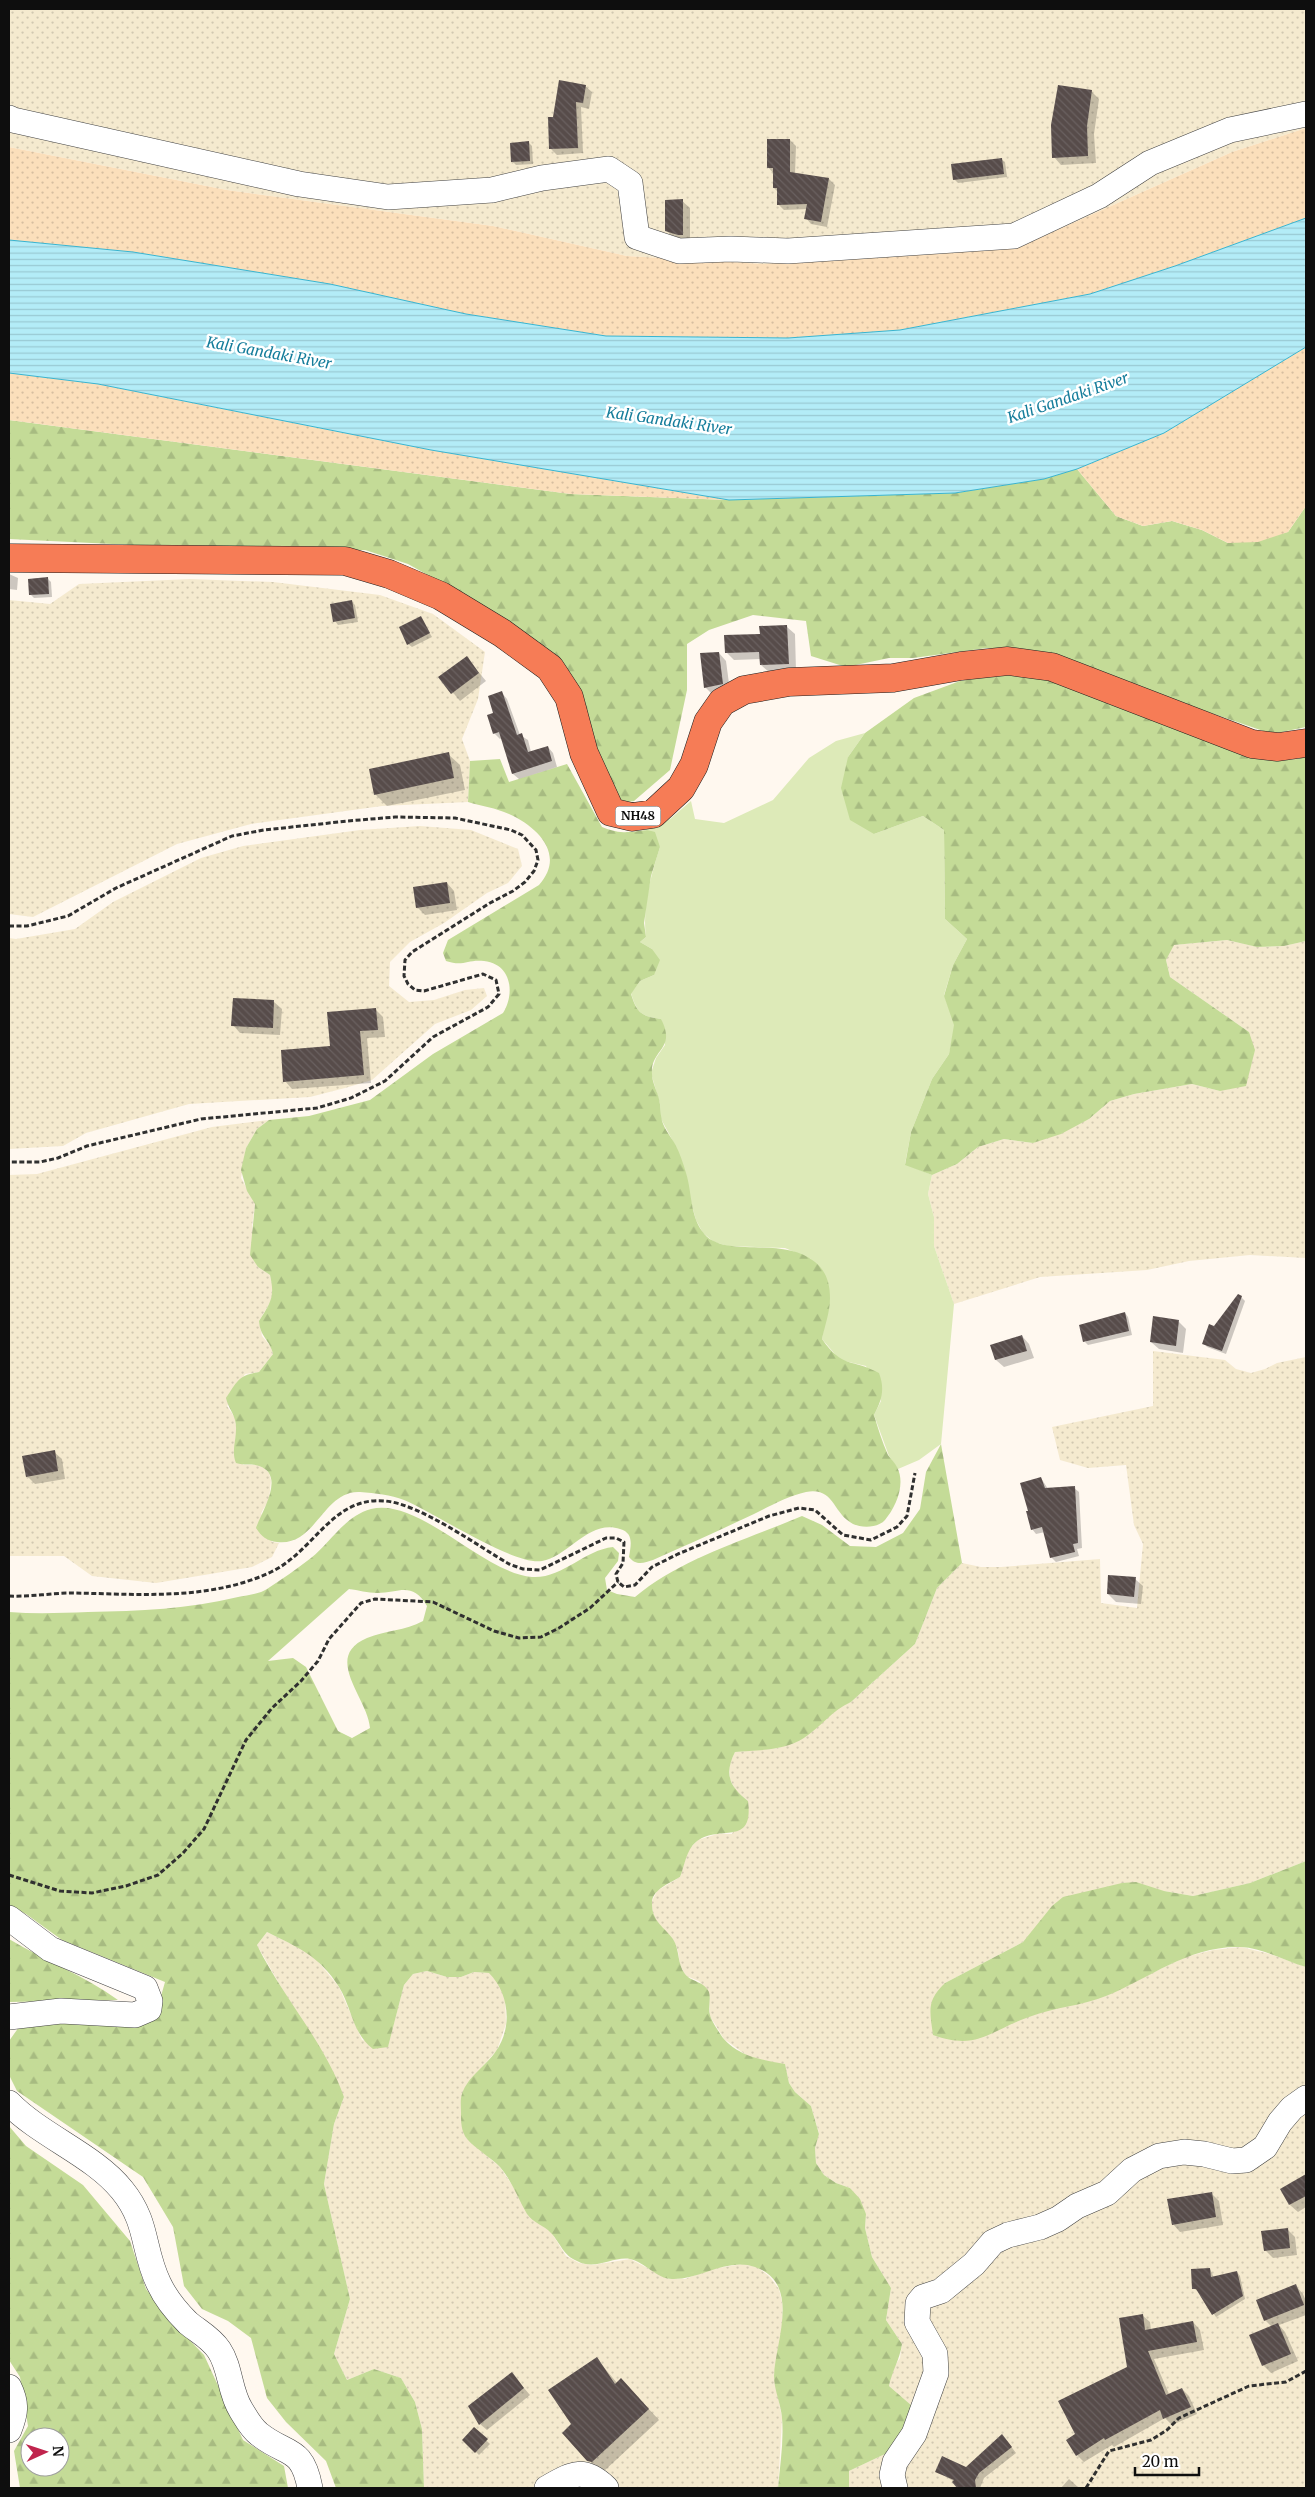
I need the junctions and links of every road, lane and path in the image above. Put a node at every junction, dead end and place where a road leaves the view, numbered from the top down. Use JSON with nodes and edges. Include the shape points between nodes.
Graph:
{"nodes":[{"id":1,"x":1306,"y":114,"type":"edge"},
{"id":2,"x":9,"y":118,"type":"edge"},
{"id":3,"x":9,"y":558,"type":"edge"},
{"id":4,"x":1306,"y":743,"type":"edge"},
{"id":5,"x":9,"y":926,"type":"edge"},
{"id":6,"x":9,"y":1162,"type":"edge"},
{"id":7,"x":915,"y":1473,"type":"dead end"},
{"id":8,"x":618,"y":1582,"type":"junction"},
{"id":9,"x":9,"y":1596,"type":"edge"},
{"id":10,"x":9,"y":1875,"type":"edge"},
{"id":11,"x":9,"y":1918,"type":"edge"},
{"id":12,"x":9,"y":2017,"type":"edge"},
{"id":13,"x":1306,"y":2098,"type":"edge"},
{"id":14,"x":9,"y":2103,"type":"edge"},
{"id":15,"x":1306,"y":2371,"type":"edge"},
{"id":16,"x":9,"y":2387,"type":"edge"},
{"id":17,"x":9,"y":2430,"type":"edge"},
{"id":18,"x":310,"y":2488,"type":"edge"},
{"id":19,"x":547,"y":2488,"type":"edge"},
{"id":20,"x":606,"y":2488,"type":"edge"},
{"id":21,"x":895,"y":2488,"type":"edge"},
{"id":22,"x":1086,"y":2488,"type":"edge"}],
"edges":[{"from":1,"to":2,"type":"street","via":[[1230,130],[1150,163],[1099,196],[1014,236],[788,251],[679,251],[637,237],[630,183],[609,169],[542,178],[492,190],[388,197],[299,184]]},
{"from":3,"to":4,"type":"highway","number":"NH48","via":[[344,561],[389,574],[441,596],[502,633],[550,668],[569,697],[584,753],[611,812],[632,817],[653,814],[681,788],[694,764],[708,722],[722,702],[744,690],[789,682],[893,678],[1008,661],[1052,667],[1252,744],[1278,748]]},
{"from":5,"to":6,"type":"path","via":[[28,926],[68,916],[116,888],[195,852],[232,836],[264,830],[394,817],[455,818],[522,835],[536,850],[538,860],[525,882],[436,936],[405,960],[404,976],[415,990],[435,990],[483,974],[496,980],[499,994],[488,1006],[433,1038],[385,1081],[351,1098],[317,1108],[201,1119],[87,1146],[58,1158],[40,1162]]},
{"from":7,"to":8,"type":"path","via":[[907,1516],[897,1527],[871,1540],[843,1535],[815,1510],[799,1508],[769,1516],[652,1567],[635,1585],[624,1586]]},
{"from":8,"to":9,"type":"path","via":[[616,1574],[625,1552],[624,1542],[616,1538],[606,1538],[540,1570],[523,1570],[407,1506],[386,1500],[352,1505],[339,1512],[296,1555],[271,1572],[238,1584],[156,1595],[67,1593]]},
{"from":8,"to":10,"type":"path","via":[[590,1608],[541,1637],[519,1638],[494,1631],[433,1602],[375,1599],[361,1603],[329,1639],[318,1661],[301,1682],[272,1708],[246,1740],[204,1829],[158,1875],[92,1893],[60,1891]]},
{"from":11,"to":12,"type":"street","via":[[50,1950],[145,1988],[150,2001],[148,2009],[135,2015],[61,2011]]},
{"from":13,"to":21,"type":"street","via":[[1280,2122],[1265,2147],[1246,2160],[1232,2161],[1184,2152],[1160,2156],[1132,2170],[1107,2193],[1077,2206],[1058,2219],[993,2242],[974,2264],[941,2291],[923,2297],[916,2310],[916,2322],[935,2354],[936,2373],[914,2434],[896,2462],[892,2475]]},
{"from":14,"to":18,"type":"street","via":[[121,2189],[141,2219],[151,2265],[167,2300],[219,2350],[233,2394],[249,2423],[259,2434],[297,2456],[308,2475]]},
{"from":15,"to":22,"type":"path","via":[[1286,2382],[1249,2386],[1179,2418],[1168,2430],[1151,2440],[1109,2452]]},
{"from":16,"to":17,"type":"street","via":[[16,2404]]},
{"from":19,"to":20,"type":"street","via":[[570,2475],[581,2474],[593,2476]]}]}
